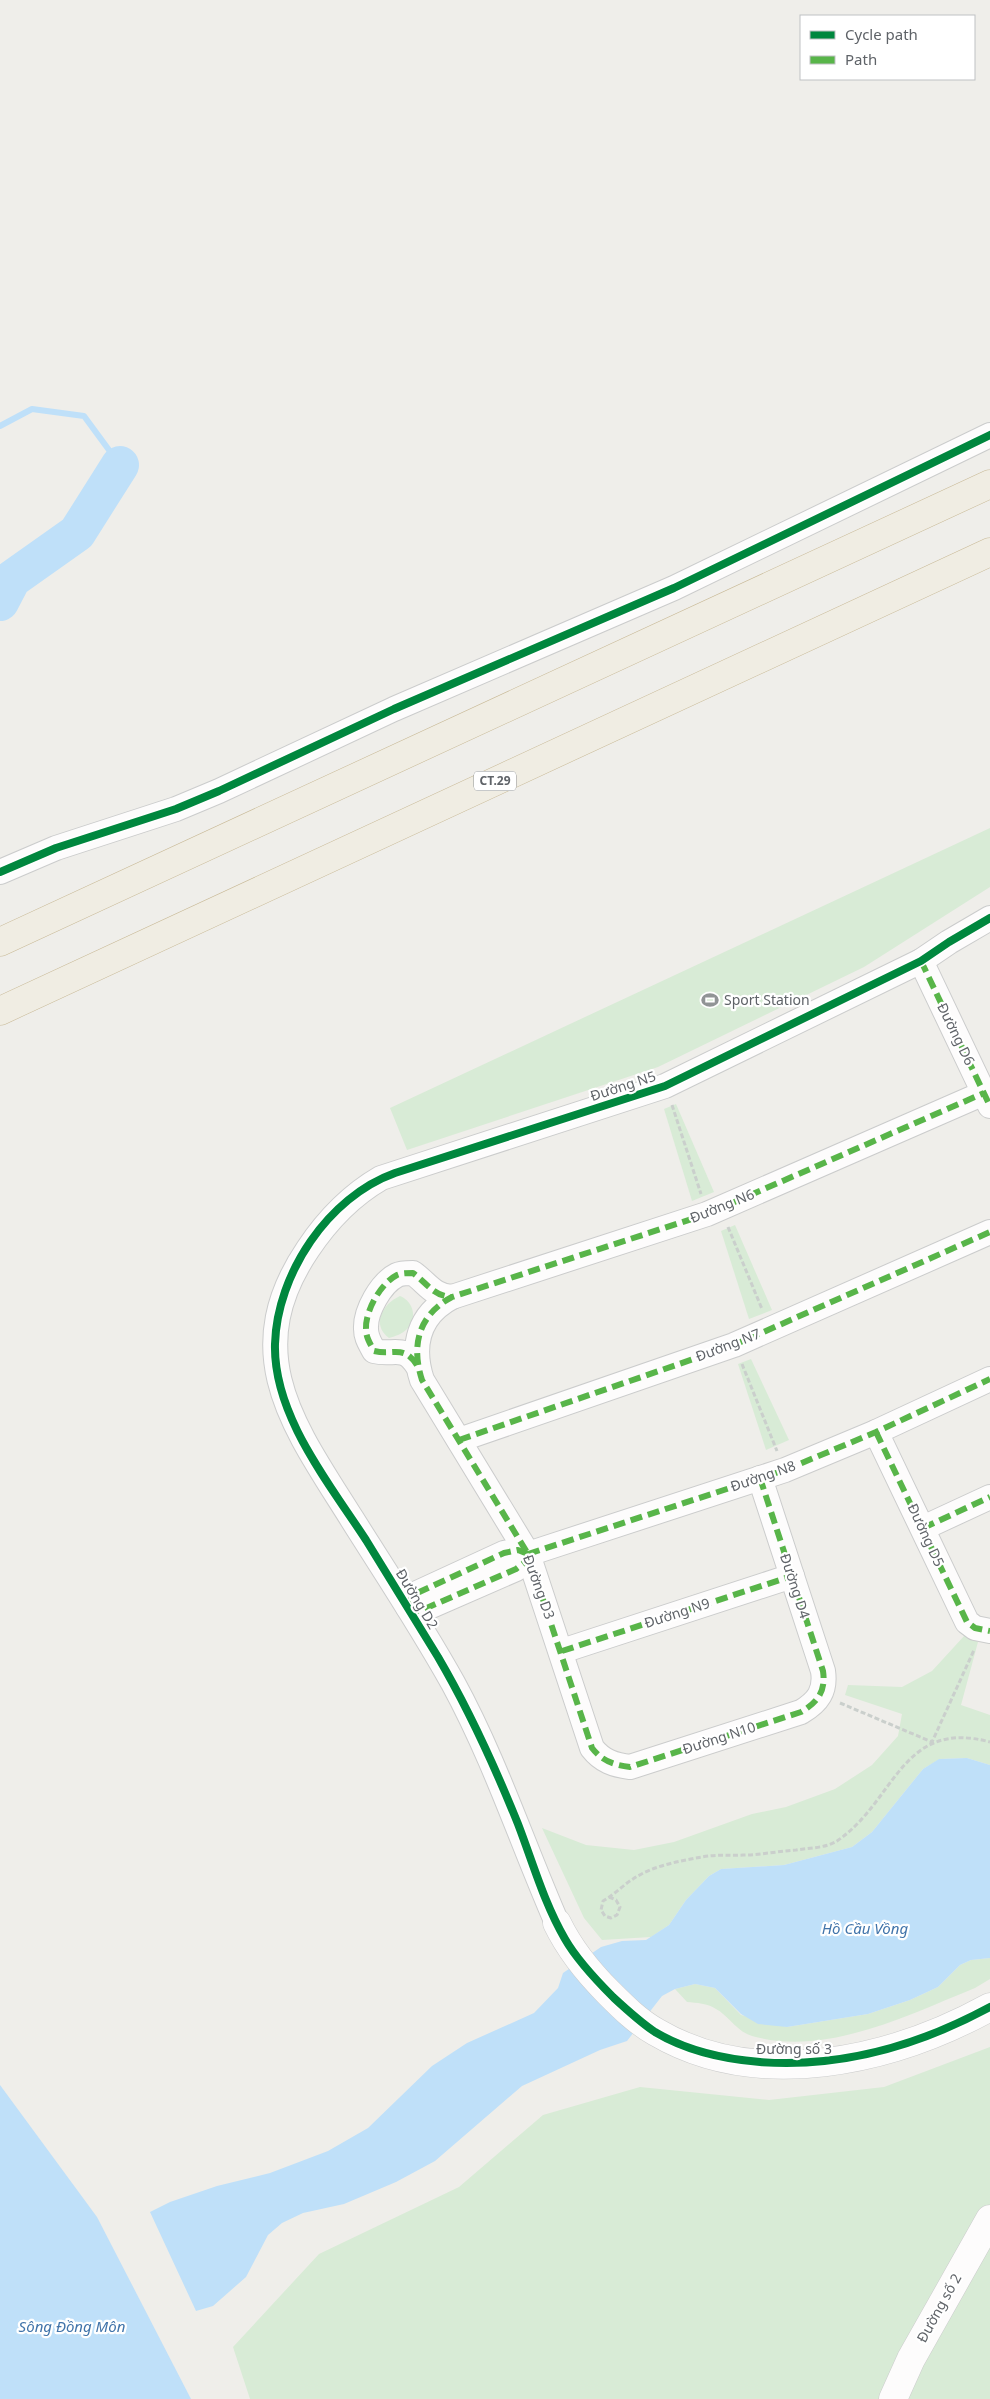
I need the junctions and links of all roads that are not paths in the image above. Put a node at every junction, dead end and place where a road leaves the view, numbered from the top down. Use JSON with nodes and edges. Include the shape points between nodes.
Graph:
{"nodes":[{"id":1,"x":990,"y":435,"type":"edge"},
{"id":2,"x":990,"y":484,"type":"edge"},
{"id":3,"x":990,"y":552,"type":"edge"},
{"id":4,"x":0,"y":872,"type":"edge"},
{"id":5,"x":990,"y":918,"type":"edge"},
{"id":6,"x":0,"y":942,"type":"edge"},
{"id":7,"x":921,"y":961,"type":"junction"},
{"id":8,"x":0,"y":1011,"type":"edge"},
{"id":9,"x":987,"y":1099,"type":"edge"},
{"id":10,"x":990,"y":1232,"type":"edge"},
{"id":11,"x":285,"y":1288,"type":"joint"},
{"id":12,"x":452,"y":1297,"type":"junction"},
{"id":13,"x":417,"y":1365,"type":"junction"},
{"id":14,"x":990,"y":1379,"type":"edge"},
{"id":15,"x":876,"y":1432,"type":"junction"},
{"id":16,"x":459,"y":1440,"type":"junction"},
{"id":17,"x":760,"y":1478,"type":"junction"},
{"id":18,"x":990,"y":1497,"type":"edge"},
{"id":19,"x":923,"y":1528,"type":"junction"},
{"id":20,"x":528,"y":1554,"type":"junction"},
{"id":21,"x":792,"y":1576,"type":"junction"},
{"id":22,"x":408,"y":1607,"type":"junction"},
{"id":23,"x":986,"y":1631,"type":"edge"},
{"id":24,"x":562,"y":1651,"type":"junction"},
{"id":25,"x":821,"y":1696,"type":"joint"},
{"id":26,"x":611,"y":1763,"type":"joint"},
{"id":27,"x":557,"y":1923,"type":"joint"},
{"id":28,"x":986,"y":2010,"type":"edge"},
{"id":29,"x":990,"y":2219,"type":"edge"},
{"id":30,"x":893,"y":2399,"type":"edge"}],
"edges":[{"from":1,"to":4,"type":"street","via":[[674,588],[394,709],[219,791],[176,809],[56,848]]},
{"from":2,"to":6,"type":"highway"},
{"from":3,"to":8,"type":"highway","number":"CT.29"},
{"from":5,"to":7,"type":"street","name":"Đường N5"},
{"from":7,"to":9,"type":"street","name":"Đường D6"},
{"from":7,"to":11,"type":"street","name":"Đường N5","via":[[665,1086],[381,1178],[361,1189],[320,1230]]},
{"from":9,"to":12,"type":"street","name":"Đường N6","via":[[713,1211]]},
{"from":10,"to":16,"type":"street","name":"Đường N7","via":[[734,1345]]},
{"from":11,"to":22,"type":"street","name":"Đường D2","via":[[275,1346],[284,1399],[312,1458]]},
{"from":12,"to":13,"type":"street","name":"Đường N6","via":[[435,1308],[426,1319],[418,1341]]},
{"from":12,"to":13,"type":"street","via":[[432,1291],[413,1273],[398,1274],[385,1283],[376,1298],[365,1326],[367,1339],[374,1351],[385,1354],[402,1351],[410,1355]]},
{"from":13,"to":16,"type":"street","name":"Đường D3","via":[[431,1397]]},
{"from":14,"to":15,"type":"street","name":"Đường N8"},
{"from":15,"to":17,"type":"street","name":"Đường N8"},
{"from":15,"to":19,"type":"street","name":"Đường D5"},
{"from":16,"to":20,"type":"street","name":"Đường D3"},
{"from":17,"to":20,"type":"street","name":"Đường N8"},
{"from":17,"to":21,"type":"street","name":"Đường D4"},
{"from":18,"to":19,"type":"street"},
{"from":19,"to":23,"type":"street","name":"Đường D5","via":[[967,1622]]},
{"from":20,"to":22,"type":"street","name":"Đường N8","via":[[518,1550],[504,1553],[415,1594]]},
{"from":20,"to":24,"type":"street","name":"Đường D3"},
{"from":21,"to":24,"type":"street","name":"Đường N9"},
{"from":21,"to":25,"type":"street","name":"Đường D4","via":[[823,1671]]},
{"from":22,"to":27,"type":"street","name":"Đường D2","via":[[454,1684],[484,1746]]},
{"from":24,"to":26,"type":"street","name":"Đường D3","via":[[592,1748],[600,1758]]},
{"from":25,"to":26,"type":"street","name":"Đường N10","via":[[801,1712],[630,1766]]},
{"from":27,"to":28,"type":"street","name":"Đường số 3","via":[[571,1948],[595,1978],[634,2016],[655,2032],[713,2056],[754,2062],[809,2064],[858,2058],[926,2037]]},
{"from":29,"to":30,"type":"street","name":"Đường số 2"}]}
